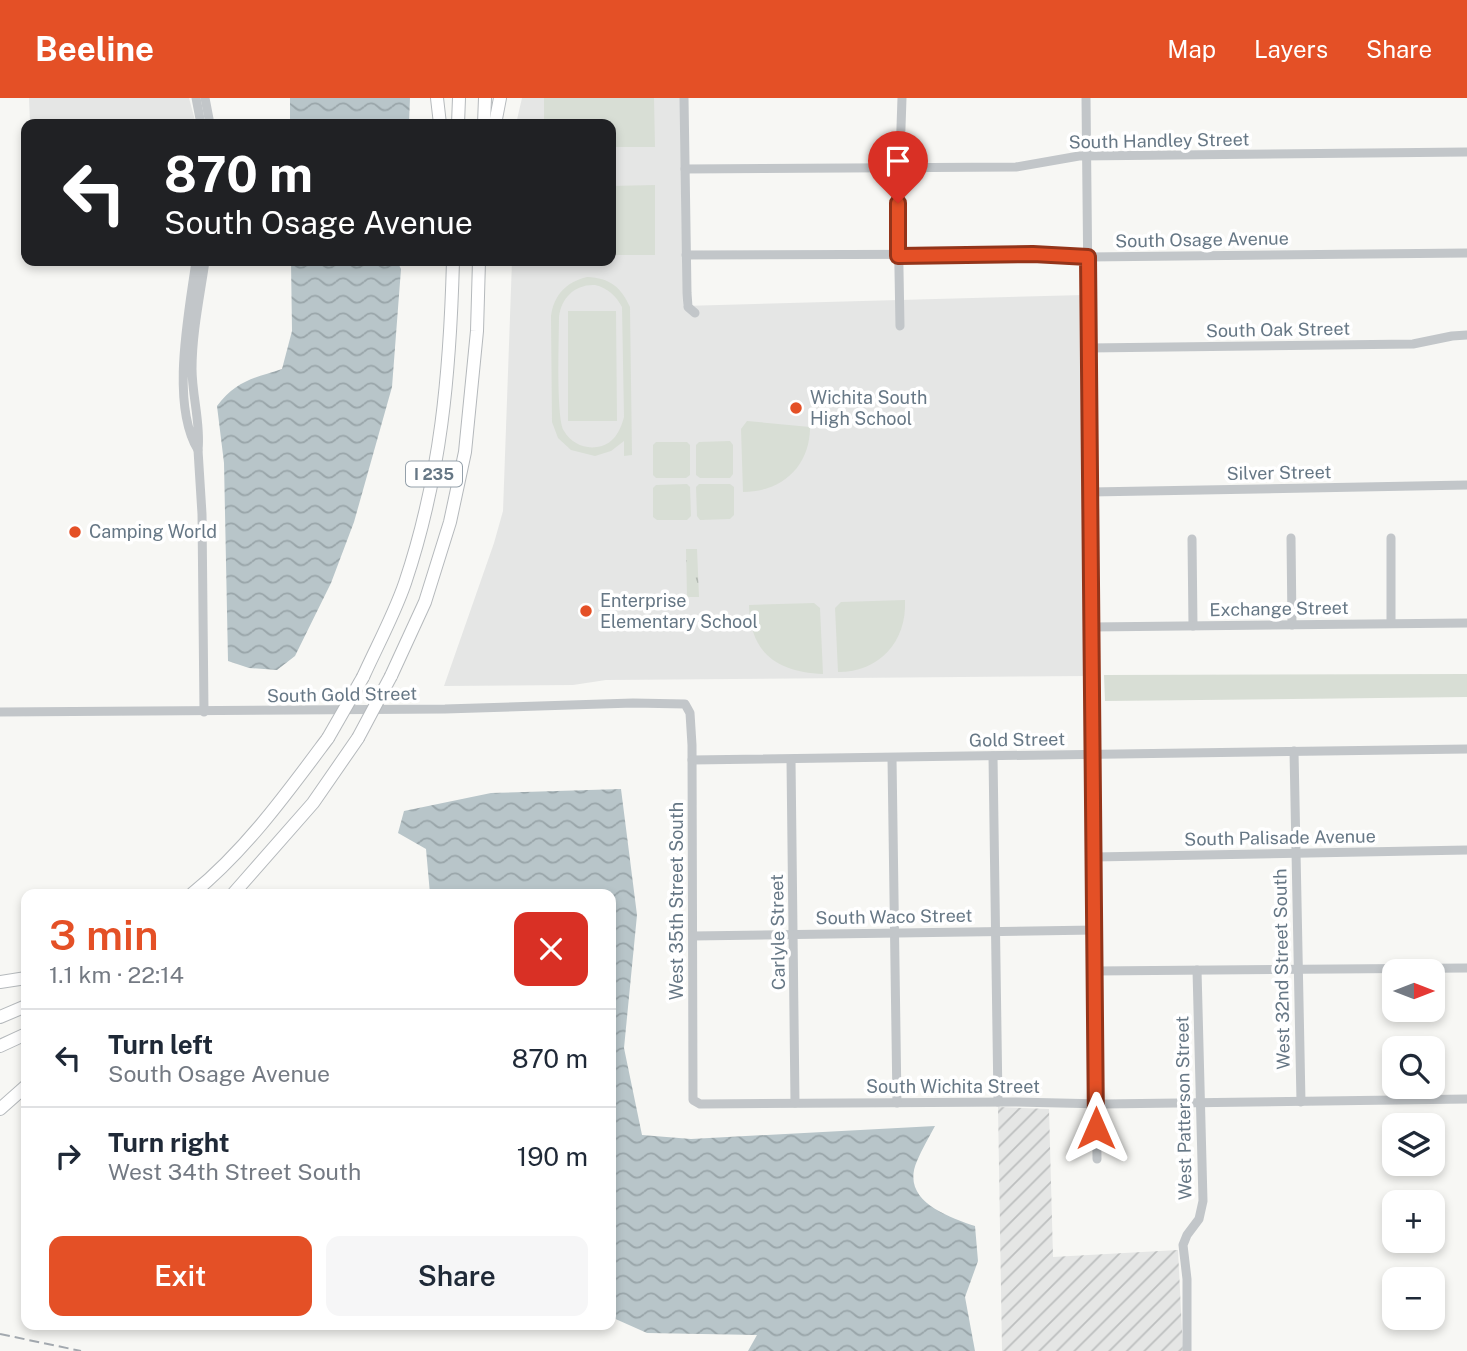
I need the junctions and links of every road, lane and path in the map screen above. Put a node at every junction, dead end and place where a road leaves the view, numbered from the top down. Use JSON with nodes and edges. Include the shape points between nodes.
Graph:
{"nodes":[{"id":1,"x":196,"y":98,"type":"edge"},
{"id":2,"x":205,"y":98,"type":"edge"},
{"id":3,"x":437,"y":98,"type":"edge"},
{"id":4,"x":459,"y":98,"type":"edge"},
{"id":5,"x":485,"y":98,"type":"edge"},
{"id":6,"x":500,"y":98,"type":"edge"},
{"id":7,"x":684,"y":98,"type":"edge"},
{"id":8,"x":902,"y":98,"type":"edge"},
{"id":9,"x":1086,"y":98,"type":"edge"},
{"id":10,"x":200,"y":119,"type":"edge"},
{"id":11,"x":208,"y":119,"type":"edge"},
{"id":12,"x":439,"y":119,"type":"edge"},
{"id":13,"x":458,"y":119,"type":"edge"},
{"id":14,"x":484,"y":119,"type":"edge"},
{"id":15,"x":496,"y":119,"type":"edge"},
{"id":16,"x":1467,"y":152,"type":"edge"},
{"id":17,"x":1087,"y":156,"type":"junction"},
{"id":18,"x":898,"y":168,"type":"junction"},
{"id":19,"x":685,"y":169,"type":"junction"},
{"id":20,"x":1467,"y":253,"type":"edge"},
{"id":21,"x":686,"y":255,"type":"junction"},
{"id":22,"x":898,"y":256,"type":"junction"},
{"id":23,"x":1088,"y":257,"type":"junction"},
{"id":24,"x":195,"y":266,"type":"edge"},
{"id":25,"x":204,"y":266,"type":"edge"},
{"id":26,"x":453,"y":266,"type":"edge"},
{"id":27,"x":479,"y":266,"type":"edge"},
{"id":28,"x":695,"y":313,"type":"dead end"},
{"id":29,"x":900,"y":326,"type":"dead end"},
{"id":30,"x":1467,"y":335,"type":"edge"},
{"id":31,"x":1089,"y":348,"type":"junction"},
{"id":32,"x":198,"y":450,"type":"junction"},
{"id":33,"x":1467,"y":485,"type":"edge"},
{"id":34,"x":1091,"y":492,"type":"junction"},
{"id":35,"x":1291,"y":538,"type":"dead end"},
{"id":36,"x":1391,"y":538,"type":"dead end"},
{"id":37,"x":1192,"y":539,"type":"dead end"},
{"id":38,"x":1391,"y":623,"type":"junction"},
{"id":39,"x":1467,"y":623,"type":"edge"},
{"id":40,"x":1292,"y":625,"type":"junction"},
{"id":41,"x":1193,"y":626,"type":"junction"},
{"id":42,"x":1092,"y":627,"type":"junction"},
{"id":43,"x":685,"y":704,"type":"joint"},
{"id":44,"x":0,"y":712,"type":"edge"},
{"id":45,"x":204,"y":712,"type":"junction"},
{"id":46,"x":1467,"y":748,"type":"edge"},
{"id":47,"x":1294,"y":751,"type":"junction"},
{"id":48,"x":1093,"y":755,"type":"junction"},
{"id":49,"x":993,"y":756,"type":"junction"},
{"id":50,"x":892,"y":758,"type":"junction"},
{"id":51,"x":692,"y":760,"type":"junction"},
{"id":52,"x":791,"y":760,"type":"junction"},
{"id":53,"x":1467,"y":850,"type":"edge"},
{"id":54,"x":1295,"y":853,"type":"junction"},
{"id":55,"x":1094,"y":857,"type":"junction"},
{"id":56,"x":198,"y":889,"type":"edge"},
{"id":57,"x":237,"y":889,"type":"edge"},
{"id":58,"x":1095,"y":930,"type":"junction"},
{"id":59,"x":995,"y":932,"type":"junction"},
{"id":60,"x":894,"y":933,"type":"junction"},
{"id":61,"x":793,"y":935,"type":"junction"},
{"id":62,"x":694,"y":936,"type":"junction"},
{"id":63,"x":1467,"y":968,"type":"edge"},
{"id":64,"x":1298,"y":969,"type":"junction"},
{"id":65,"x":1197,"y":970,"type":"junction"},
{"id":66,"x":1095,"y":971,"type":"junction"},
{"id":67,"x":21,"y":979,"type":"edge"},
{"id":68,"x":0,"y":982,"type":"edge"},
{"id":69,"x":21,"y":1008,"type":"edge"},
{"id":70,"x":0,"y":1017,"type":"edge"},
{"id":71,"x":21,"y":1036,"type":"edge"},
{"id":72,"x":0,"y":1046,"type":"edge"},
{"id":73,"x":21,"y":1090,"type":"edge"},
{"id":74,"x":1467,"y":1099,"type":"edge"},
{"id":75,"x":694,"y":1100,"type":"joint"},
{"id":76,"x":897,"y":1102,"type":"junction"},
{"id":77,"x":998,"y":1102,"type":"junction"},
{"id":78,"x":1301,"y":1102,"type":"junction"},
{"id":79,"x":795,"y":1103,"type":"junction"},
{"id":80,"x":1096,"y":1104,"type":"junction"},
{"id":81,"x":1200,"y":1104,"type":"junction"},
{"id":82,"x":0,"y":1109,"type":"edge"},
{"id":83,"x":1097,"y":1158,"type":"dead end"},
{"id":84,"x":1187,"y":1351,"type":"edge"}],
"edges":[{"from":1,"to":10,"type":"street"},
{"from":2,"to":11,"type":"street"},
{"from":3,"to":12,"type":"highway"},
{"from":4,"to":13,"type":"highway"},
{"from":5,"to":14,"type":"highway"},
{"from":6,"to":15,"type":"highway"},
{"from":7,"to":19,"type":"street"},
{"from":8,"to":18,"type":"street"},
{"from":9,"to":17,"type":"street"},
{"from":16,"to":17,"type":"street","name":"South Handley Street"},
{"from":17,"to":18,"type":"street","name":"South Handley Street","via":[[1016,167]]},
{"from":17,"to":23,"type":"street"},
{"from":18,"to":19,"type":"street","name":"South Handley Street"},
{"from":18,"to":22,"type":"street"},
{"from":19,"to":21,"type":"street"},
{"from":20,"to":23,"type":"street","name":"South Osage Avenue"},
{"from":21,"to":22,"type":"street","name":"South Osage Avenue"},
{"from":21,"to":28,"type":"street","via":[[688,307]]},
{"from":22,"to":23,"type":"street","name":"South Osage Avenue"},
{"from":22,"to":29,"type":"street"},
{"from":23,"to":31,"type":"street"},
{"from":24,"to":32,"type":"street","via":[[184,369],[188,427]]},
{"from":25,"to":32,"type":"street","via":[[192,369]]},
{"from":26,"to":56,"type":"highway","number":"I 235","bridge":true,"via":[[444,413],[430,494],[404,586],[363,677],[328,738],[265,821]]},
{"from":27,"to":57,"type":"highway","number":"I 235","bridge":true,"via":[[466,452],[425,602],[358,738],[313,803]]},
{"from":30,"to":31,"type":"street","name":"South Oak Street","via":[[1408,344]]},
{"from":31,"to":34,"type":"street"},
{"from":32,"to":45,"type":"street"},
{"from":33,"to":34,"type":"street","name":"Silver Street"},
{"from":34,"to":42,"type":"street"},
{"from":35,"to":40,"type":"street"},
{"from":36,"to":38,"type":"street"},
{"from":37,"to":41,"type":"street"},
{"from":38,"to":39,"type":"street","name":"Exchange Street"},
{"from":38,"to":40,"type":"street","name":"Exchange Street"},
{"from":40,"to":41,"type":"street","name":"Exchange Street"},
{"from":41,"to":42,"type":"street","name":"Exchange Street"},
{"from":42,"to":48,"type":"street"},
{"from":43,"to":45,"type":"street","name":"South Gold Street"},
{"from":43,"to":51,"type":"street","name":"West 35th Street South","via":[[691,713]]},
{"from":44,"to":45,"type":"street","name":"South Gold Street"},
{"from":46,"to":47,"type":"street","name":"Gold Street"},
{"from":47,"to":48,"type":"street","name":"Gold Street"},
{"from":47,"to":54,"type":"street","name":"West 32nd Street South"},
{"from":48,"to":49,"type":"street","name":"Gold Street"},
{"from":48,"to":55,"type":"street"},
{"from":49,"to":50,"type":"street","name":"Gold Street"},
{"from":49,"to":59,"type":"street"},
{"from":50,"to":52,"type":"street","name":"Gold Street"},
{"from":50,"to":60,"type":"street"},
{"from":51,"to":52,"type":"street","name":"Gold Street"},
{"from":51,"to":62,"type":"street","name":"West 35th Street South"},
{"from":52,"to":61,"type":"street","name":"Carlyle Street"},
{"from":53,"to":54,"type":"street","name":"South Palisade Avenue"},
{"from":54,"to":55,"type":"street","name":"South Palisade Avenue"},
{"from":54,"to":64,"type":"street","name":"West 32nd Street South"},
{"from":55,"to":58,"type":"street"},
{"from":58,"to":59,"type":"street","name":"South Waco Street"},
{"from":58,"to":66,"type":"street"},
{"from":59,"to":60,"type":"street","name":"South Waco Street"},
{"from":59,"to":77,"type":"street"},
{"from":60,"to":61,"type":"street","name":"South Waco Street"},
{"from":60,"to":76,"type":"street"},
{"from":61,"to":62,"type":"street","name":"South Waco Street"},
{"from":61,"to":79,"type":"street","name":"Carlyle Street"},
{"from":62,"to":75,"type":"street","name":"West 35th Street South"},
{"from":63,"to":64,"type":"street"},
{"from":64,"to":65,"type":"street"},
{"from":64,"to":78,"type":"street","name":"West 32nd Street South"},
{"from":65,"to":66,"type":"street"},
{"from":65,"to":81,"type":"street","name":"West Patterson Street"},
{"from":66,"to":80,"type":"street"},
{"from":67,"to":68,"type":"highway"},
{"from":69,"to":70,"type":"highway"},
{"from":71,"to":72,"type":"highway"},
{"from":73,"to":82,"type":"highway"},
{"from":74,"to":78,"type":"street","name":"South Wichita Street"},
{"from":75,"to":79,"type":"street","name":"South Wichita Street","via":[[699,1104]]},
{"from":76,"to":77,"type":"street","name":"South Wichita Street"},
{"from":76,"to":79,"type":"street","name":"South Wichita Street"},
{"from":77,"to":80,"type":"street","name":"South Wichita Street"},
{"from":78,"to":81,"type":"street","name":"South Wichita Street"},
{"from":80,"to":81,"type":"street","name":"South Wichita Street"},
{"from":80,"to":83,"type":"street"},
{"from":81,"to":84,"type":"street","name":"West Patterson Street","via":[[1203,1203],[1185,1240],[1183,1255]]}]}
